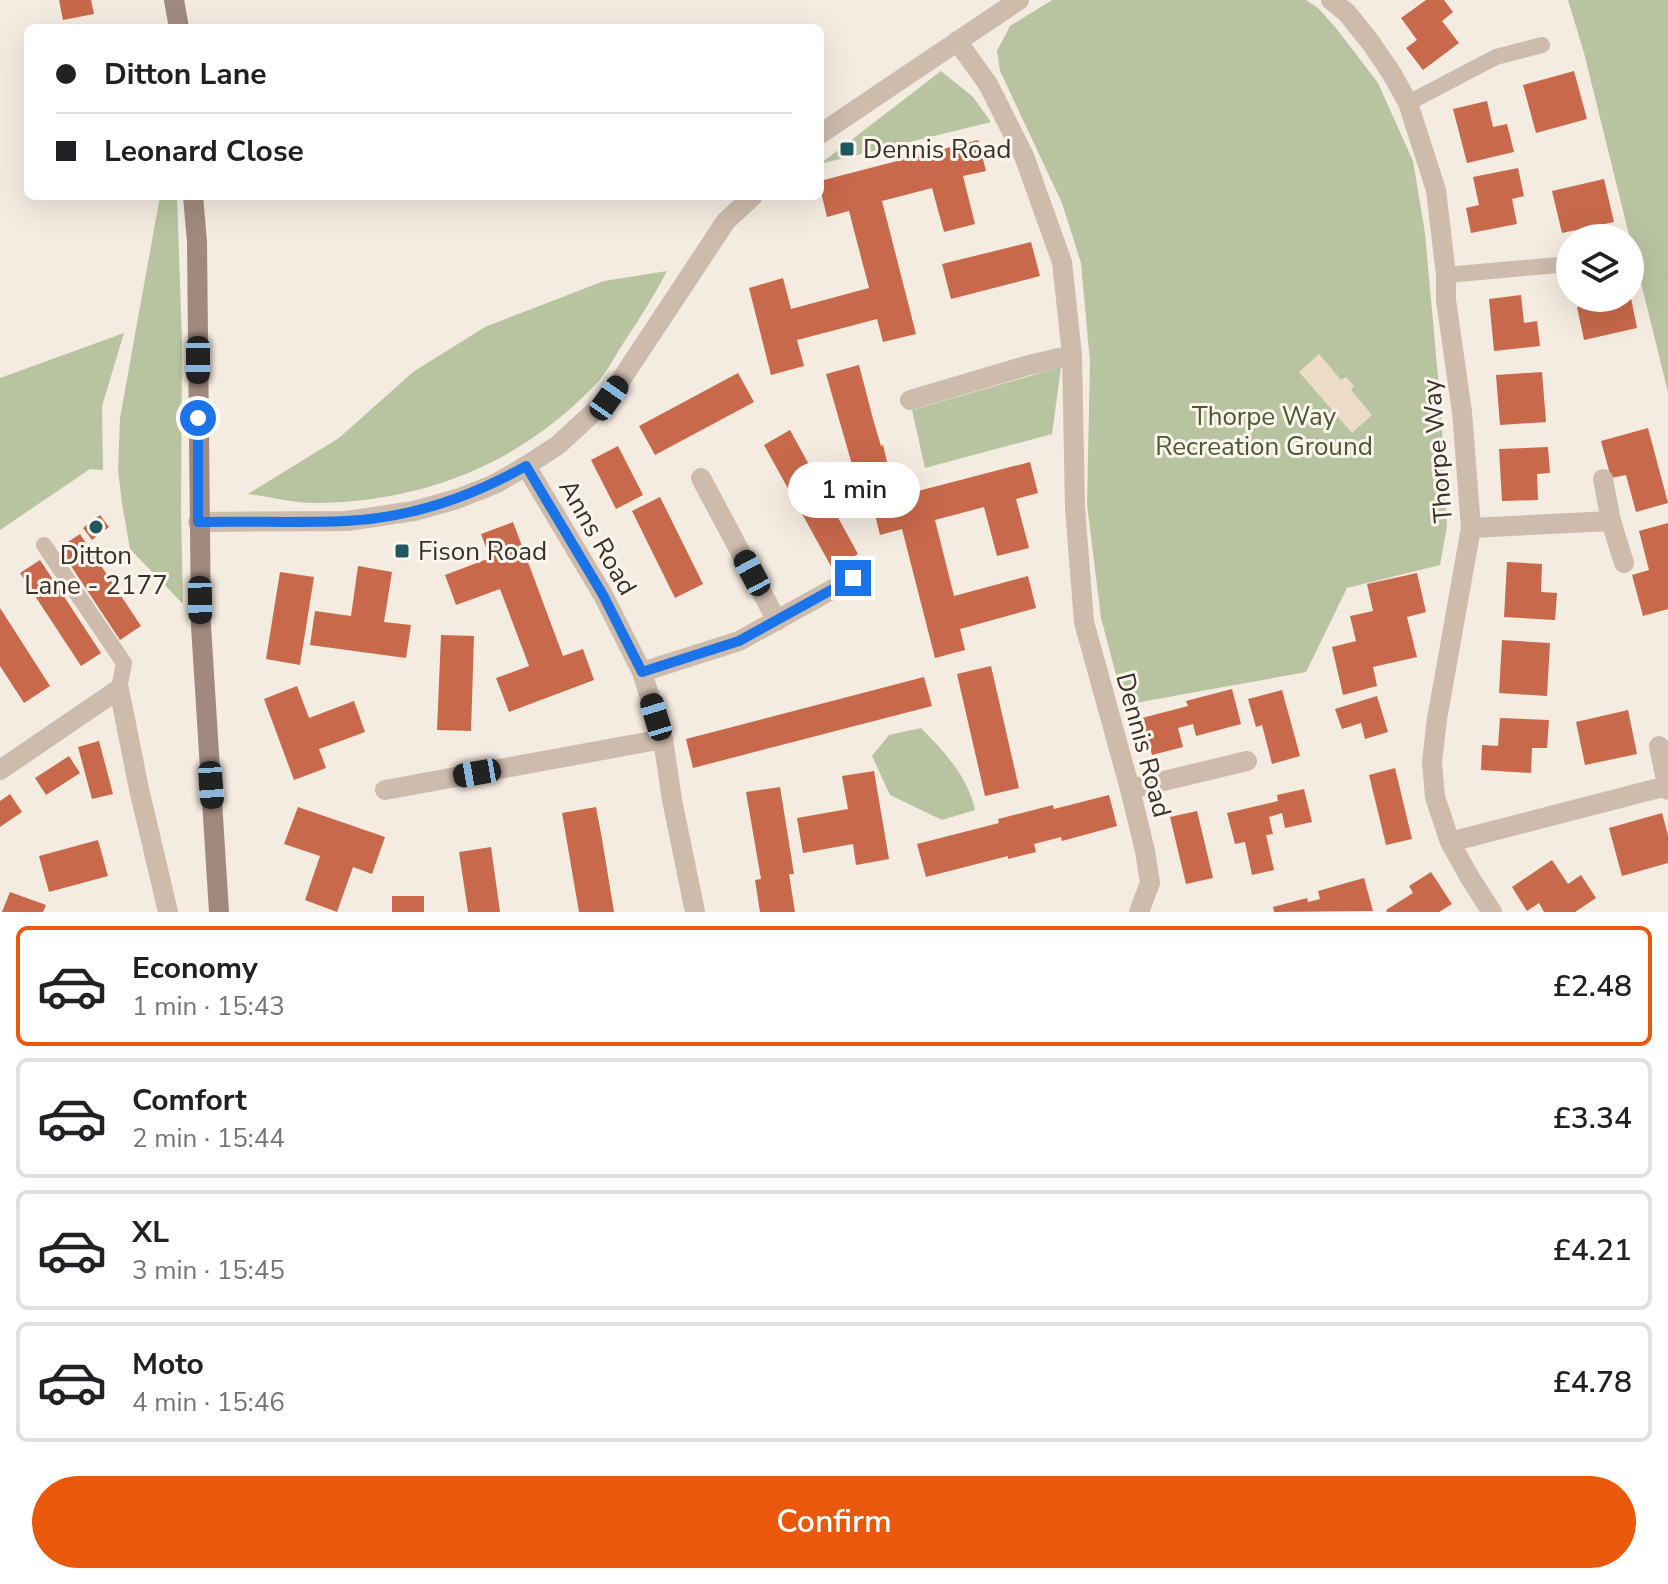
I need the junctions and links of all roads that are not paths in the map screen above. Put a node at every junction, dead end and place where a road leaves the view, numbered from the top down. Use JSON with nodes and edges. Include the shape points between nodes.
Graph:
{"nodes":[{"id":1,"x":174,"y":0,"type":"edge"},
{"id":2,"x":1019,"y":0,"type":"edge"},
{"id":3,"x":1331,"y":0,"type":"edge"},
{"id":4,"x":178,"y":24,"type":"edge"},
{"id":5,"x":957,"y":41,"type":"junction"},
{"id":6,"x":1542,"y":45,"type":"dead end"},
{"id":7,"x":1408,"y":103,"type":"junction"},
{"id":8,"x":824,"y":131,"type":"edge"},
{"id":9,"x":193,"y":200,"type":"edge"},
{"id":10,"x":749,"y":200,"type":"edge"},
{"id":11,"x":1556,"y":265,"type":"edge"},
{"id":12,"x":1446,"y":275,"type":"junction"},
{"id":13,"x":1072,"y":355,"type":"junction"},
{"id":14,"x":910,"y":400,"type":"dead end"},
{"id":15,"x":526,"y":466,"type":"junction"},
{"id":16,"x":701,"y":478,"type":"dead end"},
{"id":17,"x":1603,"y":479,"type":"dead end"},
{"id":18,"x":1611,"y":521,"type":"junction"},
{"id":19,"x":198,"y":522,"type":"junction"},
{"id":20,"x":1471,"y":528,"type":"junction"},
{"id":21,"x":44,"y":545,"type":"dead end"},
{"id":22,"x":1624,"y":563,"type":"dead end"},
{"id":23,"x":853,"y":578,"type":"dead end"},
{"id":24,"x":777,"y":621,"type":"junction"},
{"id":25,"x":642,"y":672,"type":"junction"},
{"id":26,"x":119,"y":689,"type":"junction"},
{"id":27,"x":663,"y":739,"type":"junction"},
{"id":28,"x":1659,"y":746,"type":"dead end"},
{"id":29,"x":1247,"y":761,"type":"dead end"},
{"id":30,"x":0,"y":770,"type":"edge"},
{"id":31,"x":1667,"y":788,"type":"edge"},
{"id":32,"x":1130,"y":789,"type":"junction"},
{"id":33,"x":385,"y":790,"type":"dead end"},
{"id":34,"x":1450,"y":842,"type":"junction"},
{"id":35,"x":168,"y":912,"type":"edge"},
{"id":36,"x":219,"y":912,"type":"edge"},
{"id":37,"x":695,"y":912,"type":"edge"},
{"id":38,"x":1139,"y":912,"type":"edge"},
{"id":39,"x":1492,"y":912,"type":"edge"}],
"edges":[{"from":1,"to":4,"type":"main road"},
{"from":2,"to":5,"type":"street"},
{"from":3,"to":7,"type":"street","name":"Thorpe Way","via":[[1371,43]]},
{"from":5,"to":8,"type":"street"},
{"from":5,"to":13,"type":"street","name":"Dennis Road","via":[[988,84],[1027,162],[1062,262]]},
{"from":6,"to":7,"type":"lane","via":[[1496,57]]},
{"from":7,"to":12,"type":"street","name":"Thorpe Way","via":[[1436,190]]},
{"from":9,"to":19,"type":"main road"},
{"from":10,"to":15,"type":"street","via":[[726,221],[609,398],[558,445]]},
{"from":11,"to":12,"type":"lane"},
{"from":12,"to":20,"type":"street","name":"Thorpe Way"},
{"from":13,"to":14,"type":"street"},
{"from":13,"to":32,"type":"street","name":"Dennis Road","via":[[1084,622]]},
{"from":15,"to":19,"type":"street","via":[[457,499],[406,513],[347,521]]},
{"from":15,"to":25,"type":"street","name":"Anns Road"},
{"from":16,"to":24,"type":"street"},
{"from":17,"to":18,"type":"street"},
{"from":18,"to":20,"type":"street"},
{"from":18,"to":22,"type":"street"},
{"from":19,"to":36,"type":"main road"},
{"from":20,"to":34,"type":"street","name":"Thorpe Way","via":[[1432,762],[1435,797]]},
{"from":21,"to":26,"type":"lane","via":[[124,663]]},
{"from":23,"to":24,"type":"street"},
{"from":24,"to":25,"type":"street","via":[[739,641]]},
{"from":25,"to":27,"type":"street","name":"Anns Road"},
{"from":26,"to":30,"type":"street"},
{"from":26,"to":35,"type":"street"},
{"from":27,"to":33,"type":"street"},
{"from":27,"to":37,"type":"street","name":"Anns Road"},
{"from":28,"to":31,"type":"street"},
{"from":29,"to":32,"type":"street"},
{"from":31,"to":34,"type":"street"},
{"from":32,"to":38,"type":"street","name":"Dennis Road","via":[[1150,883]]},
{"from":34,"to":39,"type":"street","name":"Thorpe Way"}]}
